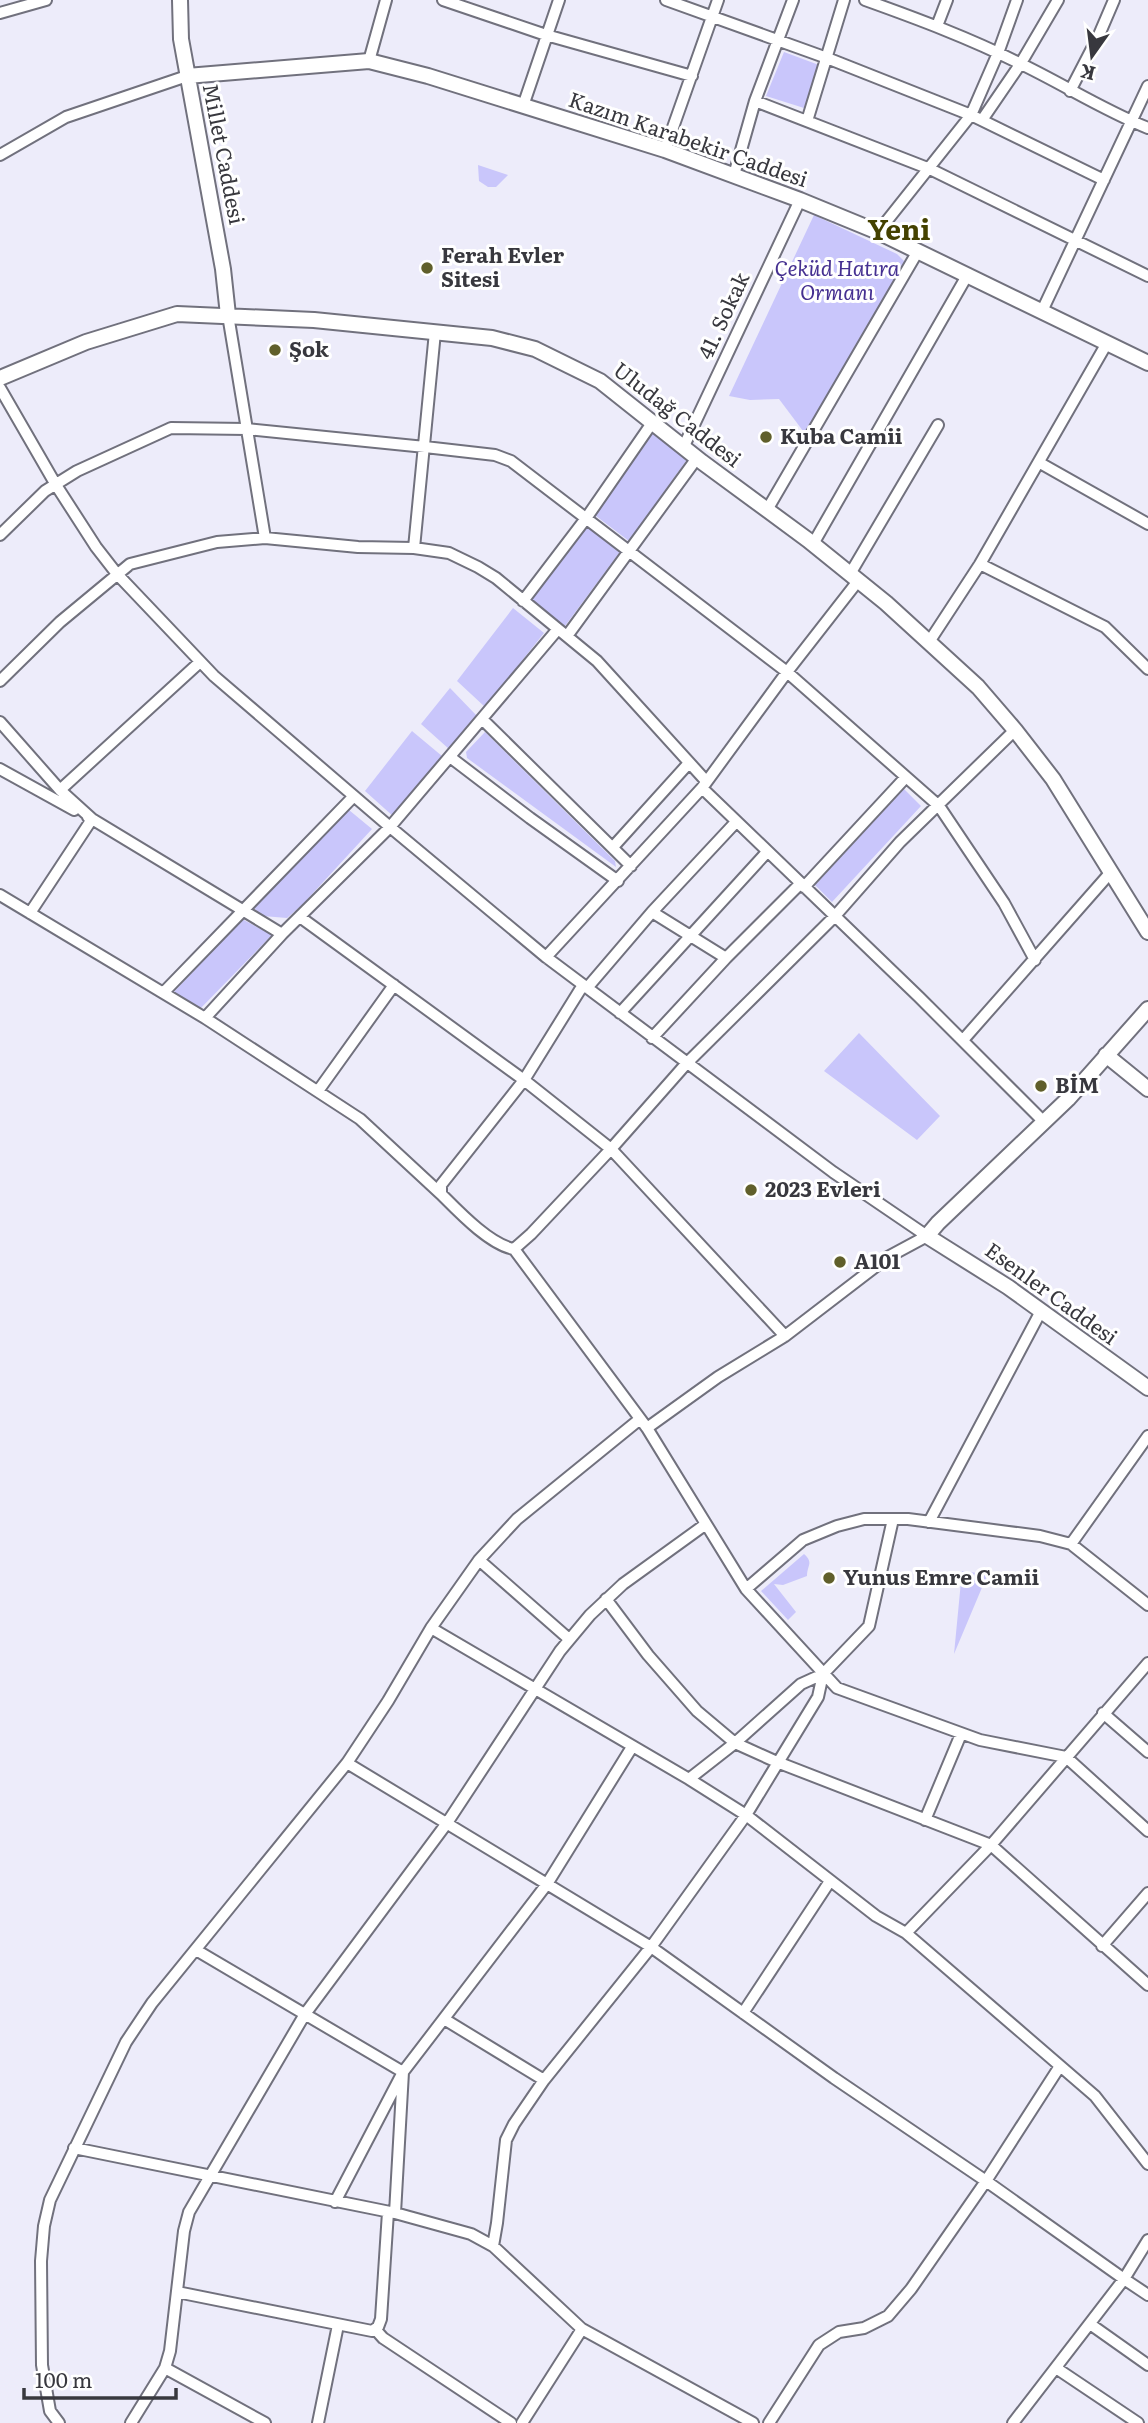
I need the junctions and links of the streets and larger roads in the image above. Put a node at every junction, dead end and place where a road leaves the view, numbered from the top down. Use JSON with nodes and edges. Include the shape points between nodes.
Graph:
{"nodes":[{"id":1,"x":46,"y":0,"type":"edge"},
{"id":2,"x":180,"y":0,"type":"edge"},
{"id":3,"x":386,"y":0,"type":"edge"},
{"id":4,"x":443,"y":0,"type":"edge"},
{"id":5,"x":559,"y":0,"type":"edge"},
{"id":6,"x":666,"y":0,"type":"edge"},
{"id":7,"x":718,"y":0,"type":"edge"},
{"id":8,"x":793,"y":0,"type":"edge"},
{"id":9,"x":844,"y":0,"type":"edge"},
{"id":10,"x":865,"y":0,"type":"edge"},
{"id":11,"x":947,"y":0,"type":"edge"},
{"id":12,"x":1017,"y":0,"type":"edge"},
{"id":13,"x":1058,"y":0,"type":"edge"},
{"id":14,"x":1114,"y":0,"type":"edge"},
{"id":15,"x":0,"y":13,"type":"edge"},
{"id":16,"x":713,"y":16,"type":"junction"},
{"id":17,"x":937,"y":26,"type":"junction"},
{"id":18,"x":546,"y":34,"type":"junction"},
{"id":19,"x":779,"y":40,"type":"junction"},
{"id":20,"x":998,"y":53,"type":"junction"},
{"id":21,"x":827,"y":58,"type":"junction"},
{"id":22,"x":369,"y":61,"type":"junction"},
{"id":23,"x":1021,"y":63,"type":"junction"},
{"id":24,"x":187,"y":76,"type":"junction"},
{"id":25,"x":692,"y":76,"type":"junction"},
{"id":26,"x":1148,"y":86,"type":"edge"},
{"id":27,"x":1070,"y":91,"type":"junction"},
{"id":28,"x":755,"y":101,"type":"junction"},
{"id":29,"x":523,"y":106,"type":"junction"},
{"id":30,"x":977,"y":118,"type":"junction"},
{"id":31,"x":807,"y":121,"type":"junction"},
{"id":32,"x":1132,"y":121,"type":"junction"},
{"id":33,"x":1148,"y":128,"type":"edge"},
{"id":34,"x":665,"y":150,"type":"junction"},
{"id":35,"x":0,"y":155,"type":"edge"},
{"id":36,"x":930,"y":169,"type":"junction"},
{"id":37,"x":734,"y":175,"type":"junction"},
{"id":38,"x":1104,"y":180,"type":"junction"},
{"id":39,"x":800,"y":200,"type":"junction"},
{"id":40,"x":878,"y":232,"type":"junction"},
{"id":41,"x":1075,"y":240,"type":"junction"},
{"id":42,"x":918,"y":251,"type":"junction"},
{"id":43,"x":968,"y":274,"type":"junction"},
{"id":44,"x":1148,"y":276,"type":"edge"},
{"id":45,"x":1042,"y":311,"type":"junction"},
{"id":46,"x":228,"y":315,"type":"junction"},
{"id":47,"x":435,"y":332,"type":"junction"},
{"id":48,"x":1107,"y":343,"type":"junction"},
{"id":49,"x":1148,"y":363,"type":"edge"},
{"id":50,"x":0,"y":378,"type":"edge"},
{"id":51,"x":0,"y":388,"type":"edge"},
{"id":52,"x":652,"y":423,"type":"junction"},
{"id":53,"x":938,"y":425,"type":"dead end"},
{"id":54,"x":247,"y":429,"type":"junction"},
{"id":55,"x":425,"y":447,"type":"junction"},
{"id":56,"x":683,"y":448,"type":"junction"},
{"id":57,"x":697,"y":458,"type":"junction"},
{"id":58,"x":1040,"y":463,"type":"junction"},
{"id":59,"x":55,"y":485,"type":"junction"},
{"id":60,"x":767,"y":510,"type":"junction"},
{"id":61,"x":587,"y":517,"type":"junction"},
{"id":62,"x":1148,"y":524,"type":"edge"},
{"id":63,"x":0,"y":536,"type":"edge"},
{"id":64,"x":265,"y":538,"type":"junction"},
{"id":65,"x":813,"y":544,"type":"junction"},
{"id":66,"x":414,"y":548,"type":"junction"},
{"id":67,"x":631,"y":551,"type":"junction"},
{"id":68,"x":981,"y":564,"type":"junction"},
{"id":69,"x":117,"y":574,"type":"junction"},
{"id":70,"x":854,"y":578,"type":"junction"},
{"id":71,"x":523,"y":601,"type":"junction"},
{"id":72,"x":562,"y":633,"type":"junction"},
{"id":73,"x":929,"y":642,"type":"junction"},
{"id":74,"x":200,"y":662,"type":"junction"},
{"id":75,"x":1148,"y":669,"type":"edge"},
{"id":76,"x":787,"y":672,"type":"junction"},
{"id":77,"x":0,"y":681,"type":"edge"},
{"id":78,"x":483,"y":720,"type":"junction"},
{"id":79,"x":0,"y":722,"type":"edge"},
{"id":80,"x":1015,"y":730,"type":"junction"},
{"id":81,"x":450,"y":757,"type":"junction"},
{"id":82,"x":689,"y":763,"type":"junction"},
{"id":83,"x":0,"y":769,"type":"edge"},
{"id":84,"x":906,"y":777,"type":"junction"},
{"id":85,"x":704,"y":784,"type":"junction"},
{"id":86,"x":60,"y":790,"type":"junction"},
{"id":87,"x":354,"y":796,"type":"junction"},
{"id":88,"x":939,"y":806,"type":"junction"},
{"id":89,"x":92,"y":820,"type":"junction"},
{"id":90,"x":736,"y":822,"type":"junction"},
{"id":91,"x":390,"y":827,"type":"junction"},
{"id":92,"x":612,"y":847,"type":"junction"},
{"id":93,"x":767,"y":852,"type":"junction"},
{"id":94,"x":631,"y":866,"type":"junction"},
{"id":95,"x":1111,"y":872,"type":"junction"},
{"id":96,"x":618,"y":881,"type":"junction"},
{"id":97,"x":802,"y":885,"type":"junction"},
{"id":98,"x":0,"y":895,"type":"edge"},
{"id":99,"x":243,"y":910,"type":"junction"},
{"id":100,"x":652,"y":912,"type":"junction"},
{"id":101,"x":30,"y":913,"type":"junction"},
{"id":102,"x":835,"y":916,"type":"junction"},
{"id":103,"x":300,"y":917,"type":"junction"},
{"id":104,"x":1148,"y":932,"type":"edge"},
{"id":105,"x":282,"y":934,"type":"junction"},
{"id":106,"x":690,"y":936,"type":"junction"},
{"id":107,"x":546,"y":957,"type":"junction"},
{"id":108,"x":726,"y":958,"type":"junction"},
{"id":109,"x":1035,"y":960,"type":"junction"},
{"id":110,"x":394,"y":985,"type":"junction"},
{"id":111,"x":585,"y":987,"type":"junction"},
{"id":112,"x":164,"y":992,"type":"junction"},
{"id":113,"x":1148,"y":1009,"type":"edge"},
{"id":114,"x":620,"y":1013,"type":"junction"},
{"id":115,"x":205,"y":1018,"type":"junction"},
{"id":116,"x":652,"y":1038,"type":"junction"},
{"id":117,"x":963,"y":1040,"type":"junction"},
{"id":118,"x":1106,"y":1055,"type":"junction"},
{"id":119,"x":686,"y":1064,"type":"junction"},
{"id":120,"x":524,"y":1080,"type":"junction"},
{"id":121,"x":1148,"y":1089,"type":"edge"},
{"id":122,"x":318,"y":1091,"type":"junction"},
{"id":123,"x":1044,"y":1122,"type":"junction"},
{"id":124,"x":611,"y":1149,"type":"junction"},
{"id":125,"x":441,"y":1194,"type":"junction"},
{"id":126,"x":927,"y":1236,"type":"junction"},
{"id":127,"x":513,"y":1249,"type":"junction"},
{"id":128,"x":1041,"y":1311,"type":"junction"},
{"id":129,"x":785,"y":1336,"type":"junction"},
{"id":130,"x":1148,"y":1388,"type":"edge"},
{"id":131,"x":643,"y":1424,"type":"junction"},
{"id":132,"x":1148,"y":1436,"type":"edge"},
{"id":133,"x":893,"y":1519,"type":"junction"},
{"id":134,"x":929,"y":1522,"type":"junction"},
{"id":135,"x":706,"y":1524,"type":"junction"},
{"id":136,"x":1071,"y":1544,"type":"junction"},
{"id":137,"x":479,"y":1560,"type":"junction"},
{"id":138,"x":746,"y":1589,"type":"junction"},
{"id":139,"x":606,"y":1599,"type":"junction"},
{"id":140,"x":1148,"y":1605,"type":"edge"},
{"id":141,"x":431,"y":1629,"type":"junction"},
{"id":142,"x":569,"y":1639,"type":"junction"},
{"id":143,"x":1148,"y":1663,"type":"edge"},
{"id":144,"x":823,"y":1674,"type":"junction"},
{"id":145,"x":534,"y":1689,"type":"junction"},
{"id":146,"x":1102,"y":1713,"type":"junction"},
{"id":147,"x":961,"y":1734,"type":"junction"},
{"id":148,"x":735,"y":1743,"type":"junction"},
{"id":149,"x":632,"y":1747,"type":"junction"},
{"id":150,"x":1148,"y":1752,"type":"edge"},
{"id":151,"x":1066,"y":1758,"type":"junction"},
{"id":152,"x":777,"y":1762,"type":"junction"},
{"id":153,"x":347,"y":1763,"type":"junction"},
{"id":154,"x":689,"y":1779,"type":"junction"},
{"id":155,"x":746,"y":1815,"type":"junction"},
{"id":156,"x":925,"y":1820,"type":"junction"},
{"id":157,"x":447,"y":1823,"type":"junction"},
{"id":158,"x":1148,"y":1832,"type":"edge"},
{"id":159,"x":991,"y":1845,"type":"junction"},
{"id":160,"x":830,"y":1881,"type":"junction"},
{"id":161,"x":547,"y":1884,"type":"junction"},
{"id":162,"x":1148,"y":1893,"type":"edge"},
{"id":163,"x":906,"y":1933,"type":"junction"},
{"id":164,"x":1102,"y":1946,"type":"junction"},
{"id":165,"x":650,"y":1947,"type":"junction"},
{"id":166,"x":196,"y":1950,"type":"junction"},
{"id":167,"x":1148,"y":1984,"type":"edge"},
{"id":168,"x":743,"y":2012,"type":"junction"},
{"id":169,"x":306,"y":2014,"type":"junction"},
{"id":170,"x":444,"y":2019,"type":"junction"},
{"id":171,"x":1060,"y":2066,"type":"junction"},
{"id":172,"x":403,"y":2072,"type":"junction"},
{"id":173,"x":544,"y":2080,"type":"junction"},
{"id":174,"x":74,"y":2148,"type":"junction"},
{"id":175,"x":1148,"y":2164,"type":"edge"},
{"id":176,"x":211,"y":2177,"type":"junction"},
{"id":177,"x":986,"y":2181,"type":"junction"},
{"id":178,"x":335,"y":2202,"type":"junction"},
{"id":179,"x":392,"y":2213,"type":"junction"},
{"id":180,"x":1148,"y":2240,"type":"edge"},
{"id":181,"x":493,"y":2246,"type":"junction"},
{"id":182,"x":1124,"y":2279,"type":"junction"},
{"id":183,"x":177,"y":2292,"type":"junction"},
{"id":184,"x":1148,"y":2295,"type":"edge"},
{"id":185,"x":1090,"y":2324,"type":"junction"},
{"id":186,"x":338,"y":2325,"type":"junction"},
{"id":187,"x":375,"y":2329,"type":"junction"},
{"id":188,"x":582,"y":2329,"type":"junction"},
{"id":189,"x":1148,"y":2365,"type":"edge"},
{"id":190,"x":165,"y":2368,"type":"junction"},
{"id":191,"x":1056,"y":2368,"type":"junction"},
{"id":192,"x":59,"y":2423,"type":"edge"},
{"id":193,"x":131,"y":2423,"type":"edge"},
{"id":194,"x":265,"y":2423,"type":"edge"},
{"id":195,"x":318,"y":2423,"type":"edge"},
{"id":196,"x":511,"y":2423,"type":"edge"},
{"id":197,"x":522,"y":2423,"type":"edge"},
{"id":198,"x":754,"y":2423,"type":"edge"},
{"id":199,"x":769,"y":2423,"type":"edge"},
{"id":200,"x":1013,"y":2423,"type":"edge"},
{"id":201,"x":1138,"y":2423,"type":"edge"}],
"edges":[{"from":1,"to":15,"type":"street"},
{"from":2,"to":24,"type":"street","name":"Millet Caddesi"},
{"from":3,"to":22,"type":"street"},
{"from":4,"to":18,"type":"street"},
{"from":5,"to":18,"type":"street"},
{"from":6,"to":16,"type":"street"},
{"from":7,"to":16,"type":"street"},
{"from":8,"to":19,"type":"street"},
{"from":9,"to":21,"type":"street"},
{"from":10,"to":17,"type":"street"},
{"from":11,"to":17,"type":"street"},
{"from":12,"to":20,"type":"street"},
{"from":13,"to":23,"type":"street"},
{"from":14,"to":27,"type":"street"},
{"from":16,"to":19,"type":"street"},
{"from":16,"to":25,"type":"street"},
{"from":17,"to":20,"type":"street"},
{"from":18,"to":25,"type":"street"},
{"from":18,"to":29,"type":"street"},
{"from":19,"to":21,"type":"street"},
{"from":19,"to":28,"type":"street"},
{"from":20,"to":23,"type":"street"},
{"from":20,"to":30,"type":"street"},
{"from":21,"to":30,"type":"street"},
{"from":21,"to":31,"type":"street"},
{"from":22,"to":24,"type":"street","name":"Kazım Karabekir Caddesi"},
{"from":22,"to":29,"type":"street","name":"Kazım Karabekir Caddesi"},
{"from":23,"to":27,"type":"street"},
{"from":23,"to":30,"type":"street"},
{"from":24,"to":35,"type":"street","via":[[66,117]]},
{"from":24,"to":46,"type":"street","name":"Millet Caddesi"},
{"from":25,"to":34,"type":"street"},
{"from":26,"to":32,"type":"street"},
{"from":27,"to":32,"type":"street"},
{"from":28,"to":31,"type":"street"},
{"from":28,"to":37,"type":"street"},
{"from":29,"to":34,"type":"street","name":"Kazım Karabekir Caddesi"},
{"from":30,"to":36,"type":"street"},
{"from":30,"to":38,"type":"street"},
{"from":31,"to":36,"type":"street"},
{"from":32,"to":33,"type":"street"},
{"from":32,"to":38,"type":"street"},
{"from":34,"to":37,"type":"street","name":"Kazım Karabekir Caddesi"},
{"from":36,"to":40,"type":"street"},
{"from":36,"to":41,"type":"street"},
{"from":37,"to":39,"type":"street","name":"Kazım Karabekir Caddesi"},
{"from":38,"to":41,"type":"street"},
{"from":39,"to":40,"type":"street","name":"Kazım Karabekir Caddesi"},
{"from":39,"to":56,"type":"street","name":"41. Sokak"},
{"from":40,"to":42,"type":"street","name":"Kazım Karabekir Caddesi"},
{"from":41,"to":44,"type":"street"},
{"from":41,"to":45,"type":"street"},
{"from":42,"to":43,"type":"street","name":"Kazım Karabekir Caddesi"},
{"from":42,"to":60,"type":"street"},
{"from":43,"to":45,"type":"street","name":"Kazım Karabekir Caddesi"},
{"from":43,"to":65,"type":"street"},
{"from":45,"to":48,"type":"street","name":"Kazım Karabekir Caddesi"},
{"from":46,"to":47,"type":"street","name":"Uludağ Caddesi"},
{"from":46,"to":50,"type":"street","name":"Uludağ Caddesi","via":[[177,314],[86,342]]},
{"from":46,"to":54,"type":"street"},
{"from":47,"to":52,"type":"street","name":"Uludağ Caddesi","via":[[492,338],[535,349],[600,381]]},
{"from":47,"to":55,"type":"street"},
{"from":48,"to":49,"type":"street","name":"Kazım Karabekir Caddesi"},
{"from":48,"to":58,"type":"street"},
{"from":51,"to":59,"type":"street"},
{"from":52,"to":56,"type":"street","name":"Uludağ Caddesi"},
{"from":52,"to":61,"type":"street"},
{"from":53,"to":70,"type":"street"},
{"from":54,"to":55,"type":"street"},
{"from":54,"to":59,"type":"street","via":[[171,428]]},
{"from":54,"to":64,"type":"street"},
{"from":55,"to":61,"type":"street","via":[[511,460]]},
{"from":55,"to":66,"type":"street"},
{"from":56,"to":57,"type":"street","name":"Uludağ Caddesi"},
{"from":57,"to":60,"type":"street","name":"Uludağ Caddesi"},
{"from":57,"to":67,"type":"street"},
{"from":58,"to":62,"type":"street"},
{"from":58,"to":68,"type":"street"},
{"from":59,"to":63,"type":"street"},
{"from":59,"to":69,"type":"street"},
{"from":60,"to":65,"type":"street","name":"Uludağ Caddesi"},
{"from":61,"to":67,"type":"street"},
{"from":61,"to":71,"type":"street"},
{"from":64,"to":66,"type":"street"},
{"from":64,"to":69,"type":"street","via":[[217,542],[130,564]]},
{"from":65,"to":70,"type":"street","name":"Uludağ Caddesi"},
{"from":66,"to":71,"type":"street","via":[[459,557]]},
{"from":67,"to":72,"type":"street"},
{"from":67,"to":76,"type":"street"},
{"from":68,"to":73,"type":"street"},
{"from":68,"to":75,"type":"street","via":[[1105,627]]},
{"from":69,"to":74,"type":"street"},
{"from":69,"to":77,"type":"street"},
{"from":70,"to":73,"type":"street","name":"Uludağ Caddesi"},
{"from":70,"to":76,"type":"street"},
{"from":71,"to":72,"type":"street"},
{"from":72,"to":78,"type":"street"},
{"from":72,"to":82,"type":"street","via":[[597,661]]},
{"from":73,"to":80,"type":"street","name":"Uludağ Caddesi","via":[[978,687]]},
{"from":74,"to":86,"type":"street"},
{"from":74,"to":87,"type":"street"},
{"from":76,"to":84,"type":"street"},
{"from":76,"to":85,"type":"street"},
{"from":78,"to":81,"type":"street"},
{"from":78,"to":92,"type":"street"},
{"from":79,"to":86,"type":"street"},
{"from":80,"to":88,"type":"street"},
{"from":80,"to":95,"type":"street","name":"Uludağ Caddesi","via":[[1054,779]]},
{"from":81,"to":91,"type":"street"},
{"from":81,"to":96,"type":"street"},
{"from":82,"to":85,"type":"street"},
{"from":82,"to":92,"type":"street"},
{"from":83,"to":89,"type":"street"},
{"from":84,"to":88,"type":"street"},
{"from":84,"to":97,"type":"street"},
{"from":85,"to":90,"type":"street"},
{"from":85,"to":94,"type":"street"},
{"from":86,"to":89,"type":"street"},
{"from":87,"to":91,"type":"street"},
{"from":87,"to":99,"type":"street"},
{"from":88,"to":102,"type":"street","via":[[900,842]]},
{"from":88,"to":109,"type":"street","via":[[1004,903]]},
{"from":89,"to":99,"type":"street"},
{"from":89,"to":101,"type":"street"},
{"from":90,"to":93,"type":"street"},
{"from":90,"to":100,"type":"street"},
{"from":91,"to":103,"type":"street"},
{"from":91,"to":107,"type":"street"},
{"from":92,"to":94,"type":"street"},
{"from":93,"to":97,"type":"street"},
{"from":93,"to":106,"type":"street"},
{"from":94,"to":96,"type":"street"},
{"from":95,"to":104,"type":"street","name":"Uludağ Caddesi"},
{"from":95,"to":109,"type":"street"},
{"from":96,"to":107,"type":"street"},
{"from":97,"to":102,"type":"street"},
{"from":97,"to":108,"type":"street"},
{"from":98,"to":101,"type":"street"},
{"from":99,"to":105,"type":"street"},
{"from":99,"to":112,"type":"street"},
{"from":100,"to":106,"type":"street"},
{"from":100,"to":111,"type":"street"},
{"from":101,"to":112,"type":"street"},
{"from":102,"to":117,"type":"street"},
{"from":102,"to":119,"type":"street"},
{"from":103,"to":105,"type":"street"},
{"from":103,"to":110,"type":"street"},
{"from":105,"to":115,"type":"street"},
{"from":106,"to":108,"type":"street"},
{"from":106,"to":114,"type":"street"},
{"from":107,"to":111,"type":"street"},
{"from":108,"to":116,"type":"street"},
{"from":109,"to":117,"type":"street"},
{"from":110,"to":120,"type":"street"},
{"from":110,"to":122,"type":"street"},
{"from":111,"to":114,"type":"street"},
{"from":111,"to":120,"type":"street"},
{"from":112,"to":115,"type":"street"},
{"from":113,"to":118,"type":"street"},
{"from":114,"to":116,"type":"street"},
{"from":115,"to":122,"type":"street"},
{"from":116,"to":119,"type":"street"},
{"from":117,"to":123,"type":"street"},
{"from":118,"to":121,"type":"street"},
{"from":118,"to":123,"type":"street"},
{"from":119,"to":124,"type":"street"},
{"from":119,"to":126,"type":"street"},
{"from":120,"to":124,"type":"street"},
{"from":120,"to":125,"type":"street","via":[[441,1185]]},
{"from":122,"to":125,"type":"street","via":[[360,1119]]},
{"from":123,"to":126,"type":"street"},
{"from":124,"to":127,"type":"street"},
{"from":124,"to":129,"type":"street"},
{"from":125,"to":127,"type":"street","via":[[503,1247]]},
{"from":126,"to":128,"type":"street","name":"Esenler Caddesi"},
{"from":126,"to":129,"type":"street","via":[[888,1257]]},
{"from":127,"to":131,"type":"street"},
{"from":128,"to":130,"type":"street","name":"Esenler Caddesi"},
{"from":128,"to":134,"type":"street"},
{"from":129,"to":131,"type":"street"},
{"from":131,"to":135,"type":"street"},
{"from":131,"to":137,"type":"street","via":[[517,1519]]},
{"from":132,"to":136,"type":"street"},
{"from":133,"to":134,"type":"street"},
{"from":133,"to":138,"type":"street","via":[[864,1519],[803,1540]]},
{"from":133,"to":144,"type":"street","via":[[869,1626]]},
{"from":134,"to":136,"type":"street"},
{"from":135,"to":138,"type":"street"},
{"from":135,"to":139,"type":"street"},
{"from":136,"to":140,"type":"street"},
{"from":137,"to":141,"type":"street"},
{"from":137,"to":142,"type":"street"},
{"from":138,"to":144,"type":"street"},
{"from":139,"to":142,"type":"street"},
{"from":139,"to":148,"type":"street","via":[[696,1711]]},
{"from":141,"to":145,"type":"street"},
{"from":141,"to":153,"type":"street"},
{"from":142,"to":145,"type":"street"},
{"from":143,"to":146,"type":"street"},
{"from":144,"to":147,"type":"street","via":[[837,1688]]},
{"from":144,"to":148,"type":"street","via":[[801,1684]]},
{"from":144,"to":152,"type":"street","via":[[818,1697]]},
{"from":145,"to":149,"type":"street"},
{"from":145,"to":157,"type":"street"},
{"from":146,"to":150,"type":"street"},
{"from":146,"to":151,"type":"street"},
{"from":147,"to":151,"type":"street"},
{"from":147,"to":156,"type":"street"},
{"from":148,"to":152,"type":"street"},
{"from":148,"to":154,"type":"street"},
{"from":149,"to":154,"type":"street"},
{"from":149,"to":161,"type":"street"},
{"from":151,"to":158,"type":"street"},
{"from":151,"to":159,"type":"street"},
{"from":152,"to":155,"type":"street"},
{"from":152,"to":156,"type":"street"},
{"from":153,"to":157,"type":"street"},
{"from":153,"to":166,"type":"street"},
{"from":154,"to":155,"type":"street"},
{"from":155,"to":160,"type":"street"},
{"from":155,"to":165,"type":"street"},
{"from":156,"to":159,"type":"street"},
{"from":157,"to":161,"type":"street"},
{"from":157,"to":169,"type":"street"},
{"from":159,"to":163,"type":"street"},
{"from":159,"to":164,"type":"street"},
{"from":160,"to":163,"type":"street"},
{"from":160,"to":168,"type":"street"},
{"from":161,"to":165,"type":"street"},
{"from":161,"to":170,"type":"street"},
{"from":162,"to":164,"type":"street"},
{"from":163,"to":171,"type":"street"},
{"from":164,"to":167,"type":"street"},
{"from":165,"to":168,"type":"street"},
{"from":165,"to":173,"type":"street"},
{"from":166,"to":169,"type":"street"},
{"from":166,"to":174,"type":"street","via":[[126,2042]]},
{"from":168,"to":177,"type":"street"},
{"from":169,"to":172,"type":"street"},
{"from":169,"to":176,"type":"street"},
{"from":170,"to":172,"type":"street"},
{"from":170,"to":173,"type":"street"},
{"from":171,"to":175,"type":"street","via":[[1095,2096]]},
{"from":171,"to":177,"type":"street"},
{"from":172,"to":178,"type":"street"},
{"from":172,"to":179,"type":"street"},
{"from":173,"to":181,"type":"street","via":[[506,2140]]},
{"from":174,"to":176,"type":"street"},
{"from":174,"to":192,"type":"street","via":[[50,2200],[41,2261],[42,2365],[50,2411]]},
{"from":176,"to":178,"type":"street"},
{"from":176,"to":183,"type":"street","via":[[189,2212]]},
{"from":177,"to":182,"type":"street"},
{"from":177,"to":199,"type":"street","via":[[888,2316],[864,2329],[839,2332],[819,2345]]},
{"from":178,"to":179,"type":"street"},
{"from":179,"to":181,"type":"street","via":[[471,2234]]},
{"from":179,"to":187,"type":"street","via":[[381,2319]]},
{"from":180,"to":182,"type":"street"},
{"from":181,"to":188,"type":"street"},
{"from":182,"to":184,"type":"street"},
{"from":182,"to":185,"type":"street"},
{"from":183,"to":186,"type":"street"},
{"from":183,"to":190,"type":"street"},
{"from":185,"to":189,"type":"street"},
{"from":185,"to":191,"type":"street"},
{"from":186,"to":187,"type":"street"},
{"from":186,"to":195,"type":"street"},
{"from":187,"to":196,"type":"street","via":[[383,2339]]},
{"from":188,"to":197,"type":"street"},
{"from":188,"to":198,"type":"street"},
{"from":190,"to":193,"type":"street"},
{"from":190,"to":194,"type":"street"},
{"from":191,"to":200,"type":"street"},
{"from":191,"to":201,"type":"street"}]}
